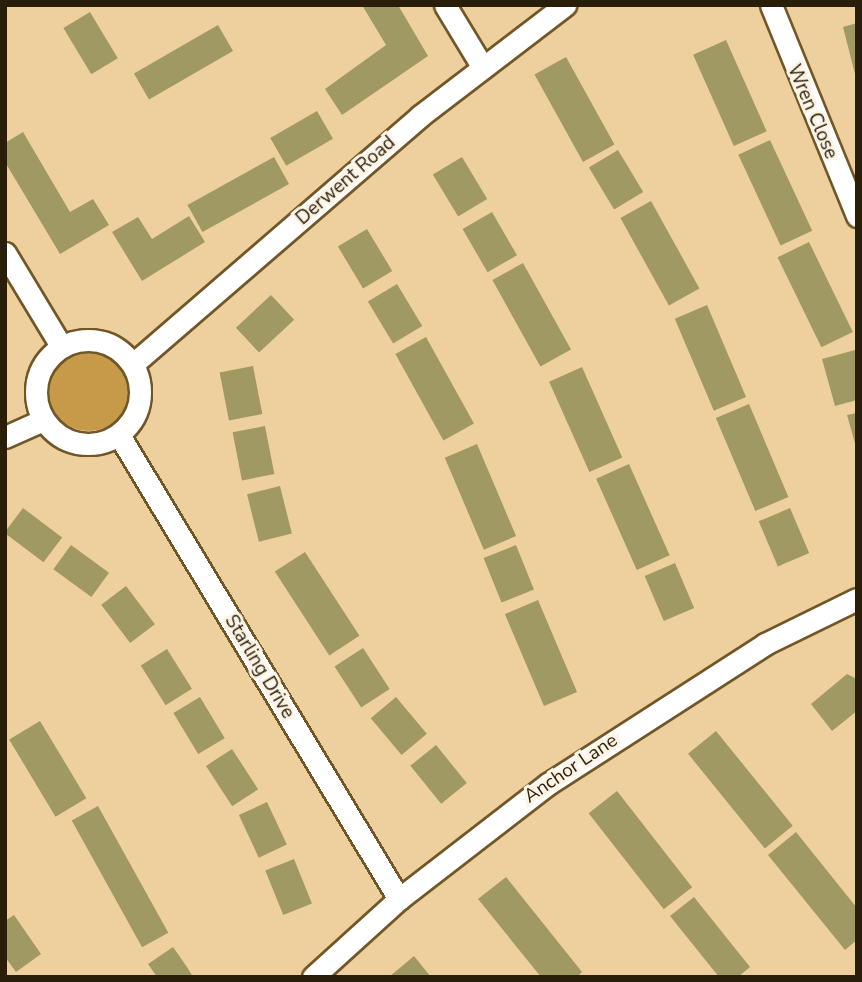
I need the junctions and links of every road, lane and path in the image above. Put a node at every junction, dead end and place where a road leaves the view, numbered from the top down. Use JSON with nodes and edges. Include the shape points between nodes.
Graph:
{"nodes":[{"id":1,"x":445,"y":5,"type":"edge"},
{"id":2,"x":565,"y":5,"type":"edge"},
{"id":3,"x":771,"y":5,"type":"edge"},
{"id":4,"x":482,"y":65,"type":"junction"},
{"id":5,"x":857,"y":216,"type":"edge"},
{"id":6,"x":5,"y":253,"type":"edge"},
{"id":7,"x":61,"y":346,"type":"junction"},
{"id":8,"x":133,"y":365,"type":"junction"},
{"id":9,"x":43,"y":420,"type":"junction"},
{"id":10,"x":119,"y":435,"type":"junction"},
{"id":11,"x":5,"y":437,"type":"edge"},
{"id":12,"x":857,"y":599,"type":"edge"},
{"id":13,"x":399,"y":899,"type":"junction"},
{"id":14,"x":313,"y":977,"type":"edge"}],
"edges":[{"from":1,"to":4,"type":"street"},
{"from":2,"to":4,"type":"street","name":"Derwent Road"},
{"from":3,"to":5,"type":"street","name":"Wren Close"},
{"from":4,"to":8,"type":"street","name":"Derwent Road"},
{"from":6,"to":7,"type":"street"},
{"from":7,"to":8,"type":"street","via":[[93,339],[109,343]]},
{"from":7,"to":9,"type":"street","via":[[39,371],[36,387]]},
{"from":8,"to":10,"type":"street","via":[[141,395]]},
{"from":9,"to":10,"type":"street","via":[[55,433],[87,445]]},
{"from":9,"to":11,"type":"street"},
{"from":10,"to":13,"type":"street","name":"Starling Drive"},
{"from":12,"to":13,"type":"street","name":"Anchor Lane","via":[[765,644],[617,737],[514,808]]},
{"from":13,"to":14,"type":"street","name":"Anchor Lane"}]}
